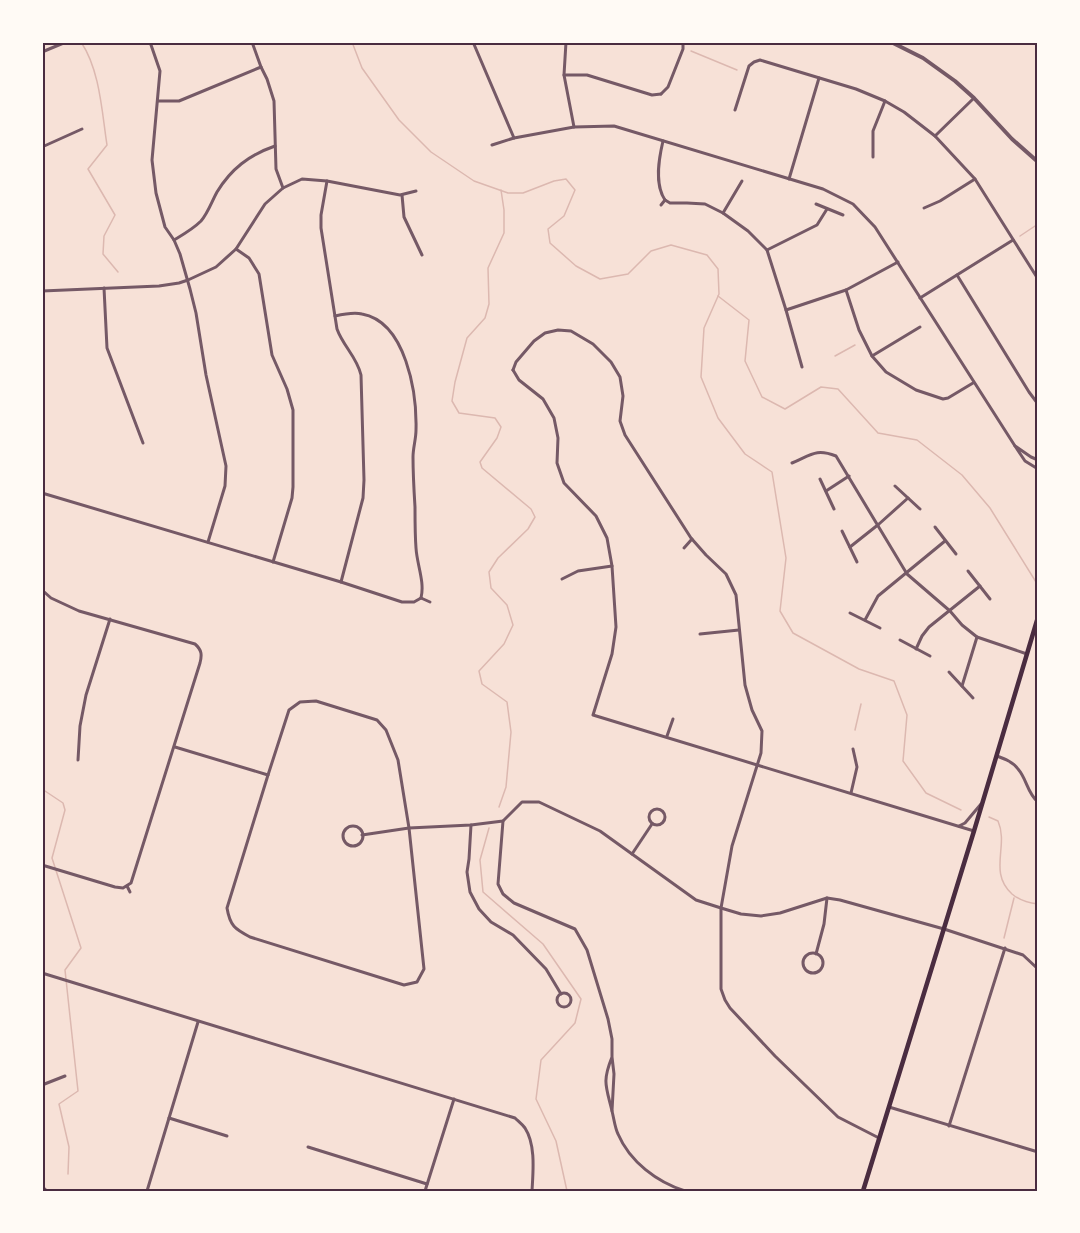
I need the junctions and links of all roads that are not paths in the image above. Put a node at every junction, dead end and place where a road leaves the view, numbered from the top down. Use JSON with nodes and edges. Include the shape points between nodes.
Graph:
{"nodes":[{"id":1,"x":66,"y":42,"type":"edge"},
{"id":2,"x":150,"y":42,"type":"edge"},
{"id":3,"x":252,"y":42,"type":"edge"},
{"id":4,"x":473,"y":42,"type":"edge"},
{"id":5,"x":566,"y":42,"type":"edge"},
{"id":6,"x":683,"y":42,"type":"edge"},
{"id":7,"x":891,"y":42,"type":"edge"},
{"id":8,"x":42,"y":52,"type":"edge"},
{"id":9,"x":750,"y":57,"type":"dead end"},
{"id":10,"x":754,"y":62,"type":"junction"},
{"id":11,"x":261,"y":67,"type":"junction"},
{"id":12,"x":564,"y":75,"type":"junction"},
{"id":13,"x":819,"y":78,"type":"junction"},
{"id":14,"x":974,"y":98,"type":"junction"},
{"id":15,"x":158,"y":101,"type":"junction"},
{"id":16,"x":885,"y":101,"type":"junction"},
{"id":17,"x":735,"y":110,"type":"dead end"},
{"id":18,"x":574,"y":127,"type":"junction"},
{"id":19,"x":82,"y":129,"type":"dead end"},
{"id":20,"x":934,"y":136,"type":"junction"},
{"id":21,"x":514,"y":138,"type":"junction"},
{"id":22,"x":663,"y":140,"type":"junction"},
{"id":23,"x":492,"y":145,"type":"dead end"},
{"id":24,"x":275,"y":146,"type":"junction"},
{"id":25,"x":42,"y":147,"type":"edge"},
{"id":26,"x":873,"y":157,"type":"dead end"},
{"id":27,"x":1038,"y":162,"type":"edge"},
{"id":28,"x":789,"y":178,"type":"junction"},
{"id":29,"x":975,"y":179,"type":"junction"},
{"id":30,"x":327,"y":181,"type":"junction"},
{"id":31,"x":742,"y":181,"type":"dead end"},
{"id":32,"x":283,"y":188,"type":"junction"},
{"id":33,"x":416,"y":191,"type":"dead end"},
{"id":34,"x":402,"y":195,"type":"junction"},
{"id":35,"x":665,"y":200,"type":"junction"},
{"id":36,"x":816,"y":204,"type":"dead end"},
{"id":37,"x":661,"y":205,"type":"dead end"},
{"id":38,"x":827,"y":208,"type":"junction"},
{"id":39,"x":924,"y":208,"type":"dead end"},
{"id":40,"x":723,"y":213,"type":"junction"},
{"id":41,"x":843,"y":215,"type":"dead end"},
{"id":42,"x":174,"y":240,"type":"junction"},
{"id":43,"x":1013,"y":240,"type":"junction"},
{"id":44,"x":236,"y":249,"type":"junction"},
{"id":45,"x":767,"y":250,"type":"junction"},
{"id":46,"x":422,"y":255,"type":"dead end"},
{"id":47,"x":898,"y":262,"type":"junction"},
{"id":48,"x":957,"y":275,"type":"junction"},
{"id":49,"x":1038,"y":279,"type":"edge"},
{"id":50,"x":188,"y":280,"type":"junction"},
{"id":51,"x":104,"y":288,"type":"junction"},
{"id":52,"x":846,"y":290,"type":"junction"},
{"id":53,"x":42,"y":291,"type":"edge"},
{"id":54,"x":920,"y":298,"type":"junction"},
{"id":55,"x":786,"y":310,"type":"junction"},
{"id":56,"x":335,"y":316,"type":"junction"},
{"id":57,"x":920,"y":327,"type":"dead end"},
{"id":58,"x":872,"y":356,"type":"junction"},
{"id":59,"x":802,"y":367,"type":"dead end"},
{"id":60,"x":508,"y":370,"type":"dead end"},
{"id":61,"x":513,"y":370,"type":"junction"},
{"id":62,"x":974,"y":382,"type":"junction"},
{"id":63,"x":1038,"y":404,"type":"edge"},
{"id":64,"x":143,"y":443,"type":"dead end"},
{"id":65,"x":1015,"y":446,"type":"junction"},
{"id":66,"x":1038,"y":460,"type":"edge"},
{"id":67,"x":792,"y":463,"type":"dead end"},
{"id":68,"x":1038,"y":469,"type":"edge"},
{"id":69,"x":849,"y":476,"type":"junction"},
{"id":70,"x":820,"y":478,"type":"dead end"},
{"id":71,"x":895,"y":486,"type":"dead end"},
{"id":72,"x":826,"y":491,"type":"junction"},
{"id":73,"x":42,"y":493,"type":"edge"},
{"id":74,"x":908,"y":498,"type":"junction"},
{"id":75,"x":834,"y":509,"type":"dead end"},
{"id":76,"x":920,"y":509,"type":"dead end"},
{"id":77,"x":879,"y":524,"type":"junction"},
{"id":78,"x":934,"y":527,"type":"dead end"},
{"id":79,"x":842,"y":531,"type":"dead end"},
{"id":80,"x":692,"y":539,"type":"junction"},
{"id":81,"x":945,"y":541,"type":"junction"},
{"id":82,"x":208,"y":542,"type":"junction"},
{"id":83,"x":849,"y":547,"type":"junction"},
{"id":84,"x":684,"y":548,"type":"dead end"},
{"id":85,"x":956,"y":554,"type":"dead end"},
{"id":86,"x":273,"y":562,"type":"junction"},
{"id":87,"x":857,"y":562,"type":"dead end"},
{"id":88,"x":612,"y":566,"type":"junction"},
{"id":89,"x":968,"y":572,"type":"dead end"},
{"id":90,"x":907,"y":574,"type":"junction"},
{"id":91,"x":562,"y":579,"type":"dead end"},
{"id":92,"x":341,"y":582,"type":"junction"},
{"id":93,"x":980,"y":586,"type":"junction"},
{"id":94,"x":42,"y":590,"type":"edge"},
{"id":95,"x":421,"y":598,"type":"junction"},
{"id":96,"x":990,"y":599,"type":"dead end"},
{"id":97,"x":430,"y":602,"type":"dead end"},
{"id":98,"x":950,"y":611,"type":"junction"},
{"id":99,"x":850,"y":613,"type":"dead end"},
{"id":100,"x":1038,"y":617,"type":"edge"},
{"id":101,"x":110,"y":619,"type":"junction"},
{"id":102,"x":865,"y":620,"type":"junction"},
{"id":103,"x":880,"y":628,"type":"dead end"},
{"id":104,"x":739,"y":630,"type":"junction"},
{"id":105,"x":700,"y":634,"type":"dead end"},
{"id":106,"x":977,"y":638,"type":"junction"},
{"id":107,"x":900,"y":640,"type":"dead end"},
{"id":108,"x":916,"y":649,"type":"junction"},
{"id":109,"x":1027,"y":654,"type":"junction"},
{"id":110,"x":930,"y":656,"type":"dead end"},
{"id":111,"x":949,"y":672,"type":"dead end"},
{"id":112,"x":962,"y":686,"type":"junction"},
{"id":113,"x":973,"y":698,"type":"dead end"},
{"id":114,"x":673,"y":719,"type":"dead end"},
{"id":115,"x":667,"y":736,"type":"junction"},
{"id":116,"x":175,"y":747,"type":"junction"},
{"id":117,"x":853,"y":749,"type":"dead end"},
{"id":118,"x":996,"y":756,"type":"junction"},
{"id":119,"x":78,"y":760,"type":"dead end"},
{"id":120,"x":758,"y":765,"type":"junction"},
{"id":121,"x":268,"y":775,"type":"junction"},
{"id":122,"x":850,"y":793,"type":"junction"},
{"id":123,"x":1038,"y":802,"type":"edge"},
{"id":124,"x":982,"y":803,"type":"junction"},
{"id":125,"x":503,"y":821,"type":"junction"},
{"id":126,"x":652,"y":824,"type":"junction"},
{"id":127,"x":471,"y":825,"type":"junction"},
{"id":128,"x":959,"y":826,"type":"junction"},
{"id":129,"x":409,"y":828,"type":"junction"},
{"id":130,"x":974,"y":831,"type":"junction"},
{"id":131,"x":362,"y":835,"type":"junction"},
{"id":132,"x":632,"y":854,"type":"junction"},
{"id":133,"x":42,"y":865,"type":"edge"},
{"id":134,"x":126,"y":886,"type":"junction"},
{"id":135,"x":130,"y":892,"type":"dead end"},
{"id":136,"x":827,"y":898,"type":"junction"},
{"id":137,"x":721,"y":908,"type":"junction"},
{"id":138,"x":944,"y":929,"type":"junction"},
{"id":139,"x":1005,"y":948,"type":"junction"},
{"id":140,"x":816,"y":954,"type":"junction"},
{"id":141,"x":1038,"y":969,"type":"edge"},
{"id":142,"x":42,"y":973,"type":"edge"},
{"id":143,"x":561,"y":994,"type":"junction"},
{"id":144,"x":198,"y":1022,"type":"junction"},
{"id":145,"x":612,"y":1057,"type":"junction"},
{"id":146,"x":65,"y":1076,"type":"dead end"},
{"id":147,"x":42,"y":1085,"type":"edge"},
{"id":148,"x":454,"y":1099,"type":"junction"},
{"id":149,"x":889,"y":1107,"type":"junction"},
{"id":150,"x":612,"y":1112,"type":"junction"},
{"id":151,"x":169,"y":1119,"type":"junction"},
{"id":152,"x":949,"y":1126,"type":"junction"},
{"id":153,"x":227,"y":1136,"type":"dead end"},
{"id":154,"x":879,"y":1138,"type":"junction"},
{"id":155,"x":308,"y":1147,"type":"dead end"},
{"id":156,"x":1038,"y":1152,"type":"edge"},
{"id":157,"x":427,"y":1184,"type":"junction"},
{"id":158,"x":147,"y":1191,"type":"edge"},
{"id":159,"x":425,"y":1191,"type":"edge"},
{"id":160,"x":532,"y":1191,"type":"edge"},
{"id":161,"x":685,"y":1191,"type":"edge"},
{"id":162,"x":863,"y":1191,"type":"edge"}],
"edges":[{"from":1,"to":8,"type":"street"},
{"from":2,"to":15,"type":"street","via":[[160,71]]},
{"from":3,"to":11,"type":"street"},
{"from":4,"to":21,"type":"street"},
{"from":5,"to":12,"type":"street"},
{"from":6,"to":12,"type":"street","via":[[662,96],[587,75]]},
{"from":7,"to":14,"type":"street","via":[[923,58]]},
{"from":9,"to":10,"type":"street"},
{"from":10,"to":13,"type":"street","via":[[764,61]]},
{"from":10,"to":17,"type":"street","via":[[747,70]]},
{"from":11,"to":15,"type":"street","via":[[179,101]]},
{"from":11,"to":24,"type":"street","via":[[274,101]]},
{"from":12,"to":18,"type":"street"},
{"from":13,"to":16,"type":"street"},
{"from":13,"to":28,"type":"street"},
{"from":14,"to":20,"type":"street"},
{"from":14,"to":27,"type":"street"},
{"from":15,"to":42,"type":"street","via":[[152,160],[165,227]]},
{"from":16,"to":20,"type":"street"},
{"from":16,"to":26,"type":"street","via":[[873,132]]},
{"from":18,"to":21,"type":"street"},
{"from":18,"to":22,"type":"street","via":[[614,126]]},
{"from":19,"to":25,"type":"street"},
{"from":20,"to":29,"type":"street"},
{"from":21,"to":23,"type":"street"},
{"from":22,"to":28,"type":"street"},
{"from":22,"to":35,"type":"street","via":[[658,166]]},
{"from":24,"to":32,"type":"street","via":[[276,169]]},
{"from":24,"to":42,"type":"street","via":[[247,158],[234,169],[202,219]]},
{"from":28,"to":47,"type":"street","via":[[853,204],[875,227]]},
{"from":29,"to":39,"type":"street"},
{"from":29,"to":43,"type":"street"},
{"from":30,"to":32,"type":"street","via":[[302,179]]},
{"from":30,"to":34,"type":"street"},
{"from":30,"to":56,"type":"street","via":[[321,228]]},
{"from":31,"to":40,"type":"street"},
{"from":32,"to":44,"type":"street","via":[[266,204]]},
{"from":33,"to":34,"type":"street"},
{"from":34,"to":46,"type":"street","via":[[404,217]]},
{"from":35,"to":37,"type":"street"},
{"from":35,"to":40,"type":"street","via":[[705,204]]},
{"from":36,"to":38,"type":"street"},
{"from":38,"to":41,"type":"street"},
{"from":38,"to":45,"type":"street","via":[[817,225]]},
{"from":40,"to":45,"type":"street"},
{"from":42,"to":50,"type":"street"},
{"from":43,"to":48,"type":"street"},
{"from":43,"to":49,"type":"street"},
{"from":44,"to":50,"type":"street","via":[[216,267]]},
{"from":44,"to":86,"type":"street","via":[[249,258],[259,274],[272,355],[293,410],[292,498]]},
{"from":45,"to":55,"type":"street"},
{"from":47,"to":52,"type":"street"},
{"from":47,"to":54,"type":"street"},
{"from":48,"to":54,"type":"street"},
{"from":48,"to":63,"type":"street"},
{"from":50,"to":51,"type":"street"},
{"from":50,"to":82,"type":"street","via":[[226,466],[225,486]]},
{"from":51,"to":53,"type":"street"},
{"from":51,"to":64,"type":"street","via":[[107,348]]},
{"from":52,"to":55,"type":"street"},
{"from":52,"to":58,"type":"street"},
{"from":54,"to":62,"type":"street"},
{"from":55,"to":59,"type":"street"},
{"from":56,"to":92,"type":"street","via":[[340,338],[362,375],[363,498]]},
{"from":56,"to":95,"type":"street","via":[[356,313],[373,317],[395,339],[406,361],[416,431],[413,456]]},
{"from":57,"to":58,"type":"street"},
{"from":58,"to":62,"type":"street","via":[[886,372],[916,390],[944,400]]},
{"from":60,"to":61,"type":"street"},
{"from":61,"to":80,"type":"street","via":[[544,333],[571,331],[593,344],[620,377],[620,421],[625,435]]},
{"from":61,"to":88,"type":"street","via":[[519,380],[543,399],[554,418],[557,462],[564,483],[596,516],[607,538]]},
{"from":62,"to":65,"type":"street"},
{"from":65,"to":66,"type":"street"},
{"from":65,"to":68,"type":"street","via":[[1025,461]]},
{"from":67,"to":69,"type":"street","via":[[825,452],[836,456]]},
{"from":69,"to":72,"type":"street"},
{"from":69,"to":77,"type":"street"},
{"from":70,"to":72,"type":"street"},
{"from":71,"to":74,"type":"street"},
{"from":72,"to":75,"type":"street"},
{"from":73,"to":82,"type":"street"},
{"from":74,"to":76,"type":"street"},
{"from":74,"to":77,"type":"street"},
{"from":77,"to":83,"type":"street"},
{"from":77,"to":90,"type":"street"},
{"from":78,"to":81,"type":"street"},
{"from":79,"to":83,"type":"street"},
{"from":80,"to":84,"type":"street"},
{"from":80,"to":104,"type":"street","via":[[726,574],[736,594]]},
{"from":81,"to":85,"type":"street"},
{"from":81,"to":90,"type":"street"},
{"from":82,"to":86,"type":"street"},
{"from":83,"to":87,"type":"street"},
{"from":86,"to":92,"type":"street"},
{"from":88,"to":91,"type":"street","via":[[578,571]]},
{"from":88,"to":115,"type":"street","via":[[616,627],[593,715]]},
{"from":89,"to":93,"type":"street"},
{"from":90,"to":98,"type":"street"},
{"from":90,"to":102,"type":"street","via":[[878,596]]},
{"from":92,"to":95,"type":"street","via":[[402,602]]},
{"from":93,"to":96,"type":"street"},
{"from":93,"to":98,"type":"street"},
{"from":94,"to":101,"type":"street","via":[[79,610]]},
{"from":95,"to":97,"type":"street"},
{"from":98,"to":106,"type":"street"},
{"from":98,"to":108,"type":"street","via":[[929,627]]},
{"from":99,"to":102,"type":"street"},
{"from":100,"to":109,"type":"main road"},
{"from":101,"to":116,"type":"street","via":[[191,642],[201,649]]},
{"from":101,"to":119,"type":"street","via":[[86,694]]},
{"from":102,"to":103,"type":"street"},
{"from":104,"to":105,"type":"street"},
{"from":104,"to":120,"type":"street","via":[[747,696],[762,731]]},
{"from":106,"to":109,"type":"street"},
{"from":106,"to":112,"type":"street"},
{"from":107,"to":108,"type":"street"},
{"from":108,"to":110,"type":"street"},
{"from":109,"to":118,"type":"main road"},
{"from":111,"to":112,"type":"street"},
{"from":112,"to":113,"type":"street"},
{"from":114,"to":115,"type":"street"},
{"from":115,"to":120,"type":"street"},
{"from":116,"to":121,"type":"street"},
{"from":116,"to":134,"type":"street","via":[[132,879]]},
{"from":117,"to":122,"type":"street","via":[[857,767]]},
{"from":118,"to":123,"type":"street","via":[[1017,767]]},
{"from":118,"to":124,"type":"main road"},
{"from":120,"to":122,"type":"street"},
{"from":120,"to":137,"type":"street","via":[[732,846]]},
{"from":121,"to":129,"type":"street","via":[[289,710],[300,702],[316,701],[377,720],[386,730],[398,760]]},
{"from":121,"to":129,"type":"street","via":[[227,908],[229,921],[250,937],[404,985],[417,982],[424,969]]},
{"from":122,"to":128,"type":"street"},
{"from":124,"to":128,"type":"street"},
{"from":124,"to":130,"type":"main road"},
{"from":125,"to":127,"type":"street"},
{"from":125,"to":132,"type":"street","via":[[522,802],[539,802],[600,831]]},
{"from":125,"to":145,"type":"street","via":[[498,884],[514,903],[575,930],[587,950],[608,1019]]},
{"from":126,"to":126,"type":"street","via":[[649,812],[662,810],[663,823]]},
{"from":126,"to":132,"type":"street"},
{"from":127,"to":129,"type":"street"},
{"from":127,"to":143,"type":"street","via":[[467,872],[470,892],[479,909],[491,922],[513,935],[546,969]]},
{"from":128,"to":130,"type":"street"},
{"from":129,"to":131,"type":"street"},
{"from":130,"to":138,"type":"main road"},
{"from":131,"to":131,"type":"street","via":[[354,826],[345,830],[343,836],[353,846],[361,841]]},
{"from":132,"to":137,"type":"street","via":[[696,900]]},
{"from":133,"to":134,"type":"street","via":[[115,887]]},
{"from":134,"to":135,"type":"street"},
{"from":136,"to":137,"type":"street","via":[[761,916]]},
{"from":136,"to":138,"type":"street"},
{"from":136,"to":140,"type":"street"},
{"from":137,"to":154,"type":"street","via":[[722,989],[730,1008],[838,1117]]},
{"from":138,"to":139,"type":"street"},
{"from":138,"to":149,"type":"main road"},
{"from":139,"to":141,"type":"street","via":[[1023,955]]},
{"from":139,"to":152,"type":"street"},
{"from":140,"to":140,"type":"street","via":[[807,955],[804,960],[804,966],[811,972],[822,967]]},
{"from":142,"to":144,"type":"street"},
{"from":143,"to":143,"type":"street","via":[[558,1003],[568,1007],[570,996]]},
{"from":144,"to":148,"type":"street"},
{"from":144,"to":151,"type":"street"},
{"from":145,"to":150,"type":"street"},
{"from":145,"to":150,"type":"street","via":[[605,1082]]},
{"from":146,"to":147,"type":"street"},
{"from":148,"to":157,"type":"street"},
{"from":148,"to":160,"type":"street","via":[[514,1118],[525,1129],[531,1143]]},
{"from":149,"to":152,"type":"street"},
{"from":149,"to":154,"type":"main road"},
{"from":150,"to":161,"type":"street","via":[[617,1134],[629,1153],[644,1169]]},
{"from":151,"to":153,"type":"street"},
{"from":151,"to":158,"type":"street"},
{"from":152,"to":156,"type":"street"},
{"from":154,"to":162,"type":"main road"},
{"from":155,"to":157,"type":"street"},
{"from":157,"to":159,"type":"street"}]}
